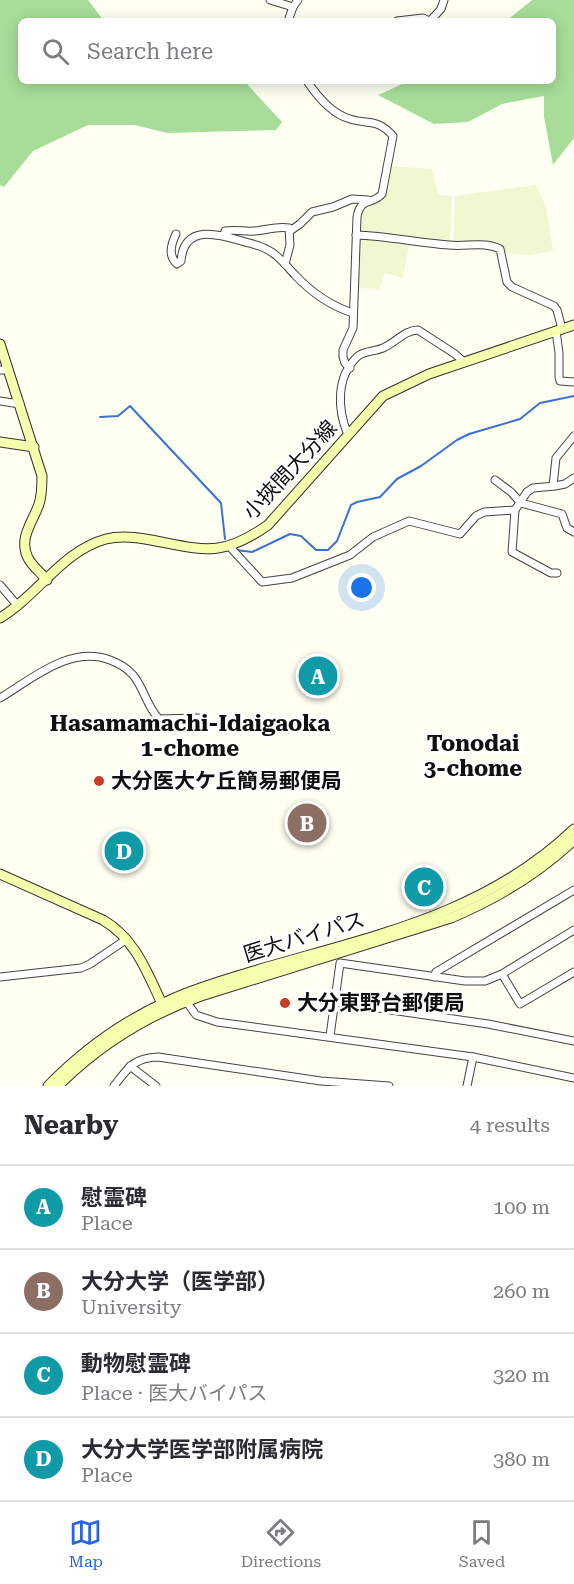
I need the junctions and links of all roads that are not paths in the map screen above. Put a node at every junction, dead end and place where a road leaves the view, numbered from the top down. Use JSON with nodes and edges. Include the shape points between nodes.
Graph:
{"nodes":[{"id":1,"x":270,"y":0,"type":"edge"},
{"id":2,"x":298,"y":0,"type":"edge"},
{"id":3,"x":444,"y":0,"type":"edge"},
{"id":4,"x":293,"y":7,"type":"junction"},
{"id":5,"x":289,"y":18,"type":"edge"},
{"id":6,"x":432,"y":18,"type":"edge"},
{"id":7,"x":309,"y":84,"type":"edge"},
{"id":8,"x":369,"y":201,"type":"junction"},
{"id":9,"x":290,"y":231,"type":"junction"},
{"id":10,"x":176,"y":234,"type":"dead end"},
{"id":11,"x":224,"y":235,"type":"junction"},
{"id":12,"x":356,"y":235,"type":"junction"},
{"id":13,"x":285,"y":264,"type":"junction"},
{"id":14,"x":353,"y":312,"type":"junction"},
{"id":15,"x":574,"y":325,"type":"edge"},
{"id":16,"x":559,"y":329,"type":"junction"},
{"id":17,"x":0,"y":344,"type":"edge"},
{"id":18,"x":464,"y":362,"type":"junction"},
{"id":19,"x":350,"y":368,"type":"junction"},
{"id":20,"x":5,"y":370,"type":"edge"},
{"id":21,"x":574,"y":382,"type":"edge"},
{"id":22,"x":0,"y":401,"type":"edge"},
{"id":23,"x":20,"y":404,"type":"junction"},
{"id":24,"x":348,"y":435,"type":"junction"},
{"id":25,"x":574,"y":436,"type":"edge"},
{"id":26,"x":0,"y":442,"type":"edge"},
{"id":27,"x":34,"y":447,"type":"junction"},
{"id":28,"x":574,"y":478,"type":"edge"},
{"id":29,"x":495,"y":480,"type":"dead end"},
{"id":30,"x":553,"y":486,"type":"junction"},
{"id":31,"x":520,"y":503,"type":"junction"},
{"id":32,"x":515,"y":510,"type":"junction"},
{"id":33,"x":574,"y":532,"type":"edge"},
{"id":34,"x":229,"y":546,"type":"junction"},
{"id":35,"x":557,"y":573,"type":"dead end"},
{"id":36,"x":47,"y":579,"type":"junction"},
{"id":37,"x":1,"y":587,"type":"edge"},
{"id":38,"x":18,"y":606,"type":"junction"},
{"id":39,"x":0,"y":618,"type":"edge"},
{"id":40,"x":0,"y":698,"type":"edge"},
{"id":41,"x":198,"y":718,"type":"dead end"},
{"id":42,"x":574,"y":829,"type":"edge"},
{"id":43,"x":574,"y":840,"type":"edge"},
{"id":44,"x":0,"y":874,"type":"edge"},
{"id":45,"x":574,"y":890,"type":"edge"},
{"id":46,"x":574,"y":930,"type":"edge"},
{"id":47,"x":127,"y":939,"type":"junction"},
{"id":48,"x":574,"y":972,"type":"edge"},
{"id":49,"x":502,"y":974,"type":"junction"},
{"id":50,"x":434,"y":976,"type":"junction"},
{"id":51,"x":0,"y":977,"type":"edge"},
{"id":52,"x":186,"y":1001,"type":"junction"},
{"id":53,"x":335,"y":1002,"type":"junction"},
{"id":54,"x":163,"y":1007,"type":"junction"},
{"id":55,"x":330,"y":1036,"type":"junction"},
{"id":56,"x":574,"y":1041,"type":"edge"},
{"id":57,"x":473,"y":1057,"type":"junction"},
{"id":58,"x":130,"y":1066,"type":"junction"},
{"id":59,"x":287,"y":1076,"type":"junction"},
{"id":60,"x":574,"y":1078,"type":"edge"},
{"id":61,"x":317,"y":1083,"type":"edge"},
{"id":62,"x":48,"y":1086,"type":"edge"},
{"id":63,"x":58,"y":1086,"type":"edge"},
{"id":64,"x":114,"y":1086,"type":"edge"},
{"id":65,"x":156,"y":1086,"type":"edge"},
{"id":66,"x":286,"y":1086,"type":"edge"},
{"id":67,"x":389,"y":1086,"type":"edge"},
{"id":68,"x":467,"y":1086,"type":"edge"}],
"edges":[{"from":1,"to":4,"type":"street"},
{"from":2,"to":4,"type":"street"},
{"from":3,"to":6,"type":"street"},
{"from":4,"to":5,"type":"street"},
{"from":7,"to":8,"type":"street","via":[[328,107],[348,119],[377,123],[393,136],[382,194]]},
{"from":8,"to":9,"type":"street","via":[[352,199],[312,212]]},
{"from":8,"to":12,"type":"street","via":[[358,209]]},
{"from":9,"to":11,"type":"street","via":[[276,227],[231,230]]},
{"from":9,"to":13,"type":"street"},
{"from":10,"to":11,"type":"street","via":[[171,254],[177,264],[190,239]]},
{"from":11,"to":13,"type":"street","via":[[268,249]]},
{"from":12,"to":14,"type":"street"},
{"from":12,"to":16,"type":"street","via":[[451,245],[492,245],[500,249],[507,282],[554,306]]},
{"from":13,"to":14,"type":"street","via":[[311,291]]},
{"from":14,"to":19,"type":"street","via":[[352,328],[343,350]]},
{"from":15,"to":16,"type":"main road","name":"小挾間大分線"},
{"from":16,"to":18,"type":"main road","name":"小挾間大分線"},
{"from":16,"to":21,"type":"street","via":[[560,381]]},
{"from":17,"to":20,"type":"main road"},
{"from":18,"to":19,"type":"street","via":[[423,333],[412,330],[382,349],[366,352]]},
{"from":18,"to":24,"type":"main road","name":"小挾間大分線","via":[[383,396]]},
{"from":19,"to":24,"type":"street","via":[[340,385]]},
{"from":20,"to":23,"type":"main road"},
{"from":22,"to":23,"type":"street"},
{"from":23,"to":27,"type":"main road"},
{"from":24,"to":34,"type":"main road","name":"小挾間大分線","via":[[268,525],[247,540]]},
{"from":25,"to":30,"type":"street","via":[[556,458]]},
{"from":26,"to":27,"type":"main road"},
{"from":27,"to":36,"type":"main road","via":[[42,490],[26,533],[25,547],[28,559]]},
{"from":28,"to":30,"type":"street"},
{"from":29,"to":31,"type":"street"},
{"from":30,"to":31,"type":"street","via":[[533,488]]},
{"from":31,"to":32,"type":"street"},
{"from":31,"to":33,"type":"street","via":[[562,514],[567,528]]},
{"from":32,"to":34,"type":"street","via":[[484,512],[460,534],[409,521],[373,537],[350,555],[277,581],[262,582]]},
{"from":32,"to":35,"type":"street","via":[[512,552]]},
{"from":34,"to":36,"type":"main road","name":"小挾間大分線","via":[[205,549],[128,537],[105,539],[76,553]]},
{"from":36,"to":38,"type":"main road","name":"小挾間大分線"},
{"from":37,"to":38,"type":"street"},
{"from":38,"to":39,"type":"main road","name":"小挾間大分線"},
{"from":40,"to":41,"type":"street","via":[[69,658],[96,655],[132,673],[159,719]]},
{"from":42,"to":54,"type":"main road","name":"医大バイパス","via":[[508,880],[449,911],[203,987]]},
{"from":43,"to":52,"type":"main road","name":"医大バイパス","via":[[522,881],[451,918]]},
{"from":44,"to":47,"type":"main road","via":[[103,920]]},
{"from":45,"to":50,"type":"street"},
{"from":46,"to":49,"type":"street"},
{"from":47,"to":51,"type":"street","via":[[81,968]]},
{"from":47,"to":54,"type":"main road"},
{"from":48,"to":49,"type":"street","via":[[520,1004]]},
{"from":49,"to":50,"type":"street","via":[[477,982]]},
{"from":50,"to":53,"type":"street","via":[[340,963]]},
{"from":52,"to":54,"type":"main road","name":"医大バイパス"},
{"from":52,"to":55,"type":"street","via":[[203,1018]]},
{"from":53,"to":55,"type":"street"},
{"from":53,"to":56,"type":"street"},
{"from":54,"to":62,"type":"main road","name":"医大バイパス","via":[[131,1020],[99,1041]]},
{"from":54,"to":63,"type":"main road","name":"医大バイパス","via":[[104,1047]]},
{"from":55,"to":57,"type":"street"},
{"from":57,"to":60,"type":"street"},
{"from":57,"to":68,"type":"street"},
{"from":58,"to":59,"type":"street","via":[[136,1060],[158,1057]]},
{"from":58,"to":64,"type":"street"},
{"from":58,"to":65,"type":"street"},
{"from":59,"to":61,"type":"street"},
{"from":59,"to":66,"type":"street"},
{"from":61,"to":67,"type":"street"}]}
